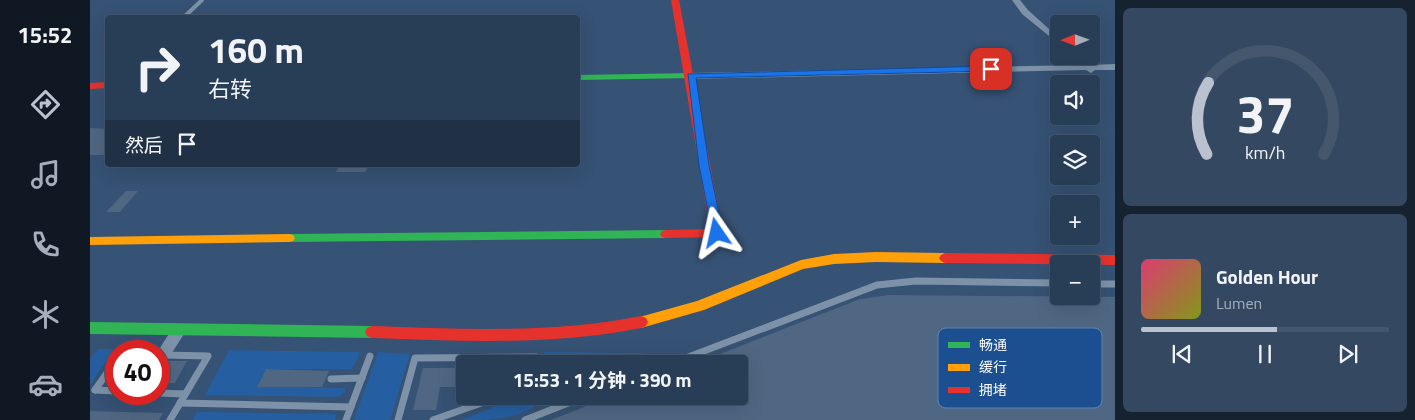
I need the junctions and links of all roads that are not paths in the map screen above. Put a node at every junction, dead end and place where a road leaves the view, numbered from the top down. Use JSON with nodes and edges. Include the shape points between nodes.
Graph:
{"nodes":[{"id":1,"x":202,"y":0,"type":"edge"},
{"id":2,"x":675,"y":0,"type":"edge"},
{"id":3,"x":1016,"y":0,"type":"edge"},
{"id":4,"x":186,"y":15,"type":"edge"},
{"id":5,"x":1050,"y":34,"type":"edge"},
{"id":6,"x":1087,"y":67,"type":"junction"},
{"id":7,"x":1115,"y":67,"type":"edge"},
{"id":8,"x":1096,"y":74,"type":"dead end"},
{"id":9,"x":691,"y":76,"type":"junction"},
{"id":10,"x":580,"y":78,"type":"edge"},
{"id":11,"x":90,"y":86,"type":"edge"},
{"id":12,"x":105,"y":86,"type":"edge"},
{"id":13,"x":90,"y":241,"type":"edge"},
{"id":14,"x":1115,"y":260,"type":"edge"},
{"id":15,"x":1050,"y":283,"type":"edge"},
{"id":16,"x":1100,"y":284,"type":"edge"},
{"id":17,"x":1115,"y":284,"type":"edge"},
{"id":18,"x":90,"y":328,"type":"edge"},
{"id":19,"x":179,"y":330,"type":"junction"},
{"id":20,"x":170,"y":342,"type":"edge"},
{"id":21,"x":170,"y":355,"type":"edge"},
{"id":22,"x":694,"y":355,"type":"edge"},
{"id":23,"x":370,"y":356,"type":"dead end"},
{"id":24,"x":456,"y":358,"type":"edge"},
{"id":25,"x":105,"y":376,"type":"edge"},
{"id":26,"x":362,"y":378,"type":"junction"},
{"id":27,"x":331,"y":379,"type":"dead end"},
{"id":28,"x":105,"y":390,"type":"edge"},
{"id":29,"x":170,"y":393,"type":"edge"},
{"id":30,"x":185,"y":394,"type":"junction"},
{"id":31,"x":180,"y":404,"type":"junction"},
{"id":32,"x":476,"y":405,"type":"edge"},
{"id":33,"x":554,"y":405,"type":"edge"},
{"id":34,"x":563,"y":405,"type":"edge"},
{"id":35,"x":351,"y":407,"type":"junction"},
{"id":36,"x":555,"y":408,"type":"junction"},
{"id":37,"x":170,"y":420,"type":"edge"},
{"id":38,"x":346,"y":420,"type":"edge"},
{"id":39,"x":398,"y":420,"type":"edge"},
{"id":40,"x":433,"y":420,"type":"edge"},
{"id":41,"x":525,"y":420,"type":"edge"}],
"edges":[{"from":1,"to":4,"type":"lane"},
{"from":2,"to":9,"type":"street"},
{"from":3,"to":5,"type":"street"},
{"from":6,"to":7,"type":"street"},
{"from":6,"to":8,"type":"street"},
{"from":6,"to":9,"type":"street"},
{"from":9,"to":10,"type":"street"},
{"from":9,"to":13,"type":"street","via":[[717,233]]},
{"from":11,"to":12,"type":"street"},
{"from":14,"to":19,"type":"street","via":[[834,259],[802,266],[663,317],[555,335]]},
{"from":15,"to":22,"type":"lane","via":[[916,281],[877,285]]},
{"from":16,"to":17,"type":"lane"},
{"from":18,"to":19,"type":"street"},
{"from":19,"to":20,"type":"street"},
{"from":21,"to":30,"type":"lane","via":[[208,356]]},
{"from":23,"to":26,"type":"lane"},
{"from":24,"to":39,"type":"lane","via":[[415,358]]},
{"from":25,"to":28,"type":"lane","via":[[95,390]]},
{"from":26,"to":27,"type":"lane"},
{"from":26,"to":35,"type":"lane"},
{"from":29,"to":30,"type":"lane"},
{"from":30,"to":31,"type":"lane"},
{"from":31,"to":35,"type":"lane"},
{"from":31,"to":37,"type":"lane"},
{"from":32,"to":40,"type":"lane"},
{"from":33,"to":36,"type":"lane"},
{"from":34,"to":36,"type":"lane"},
{"from":35,"to":38,"type":"lane"},
{"from":36,"to":41,"type":"lane"}]}
